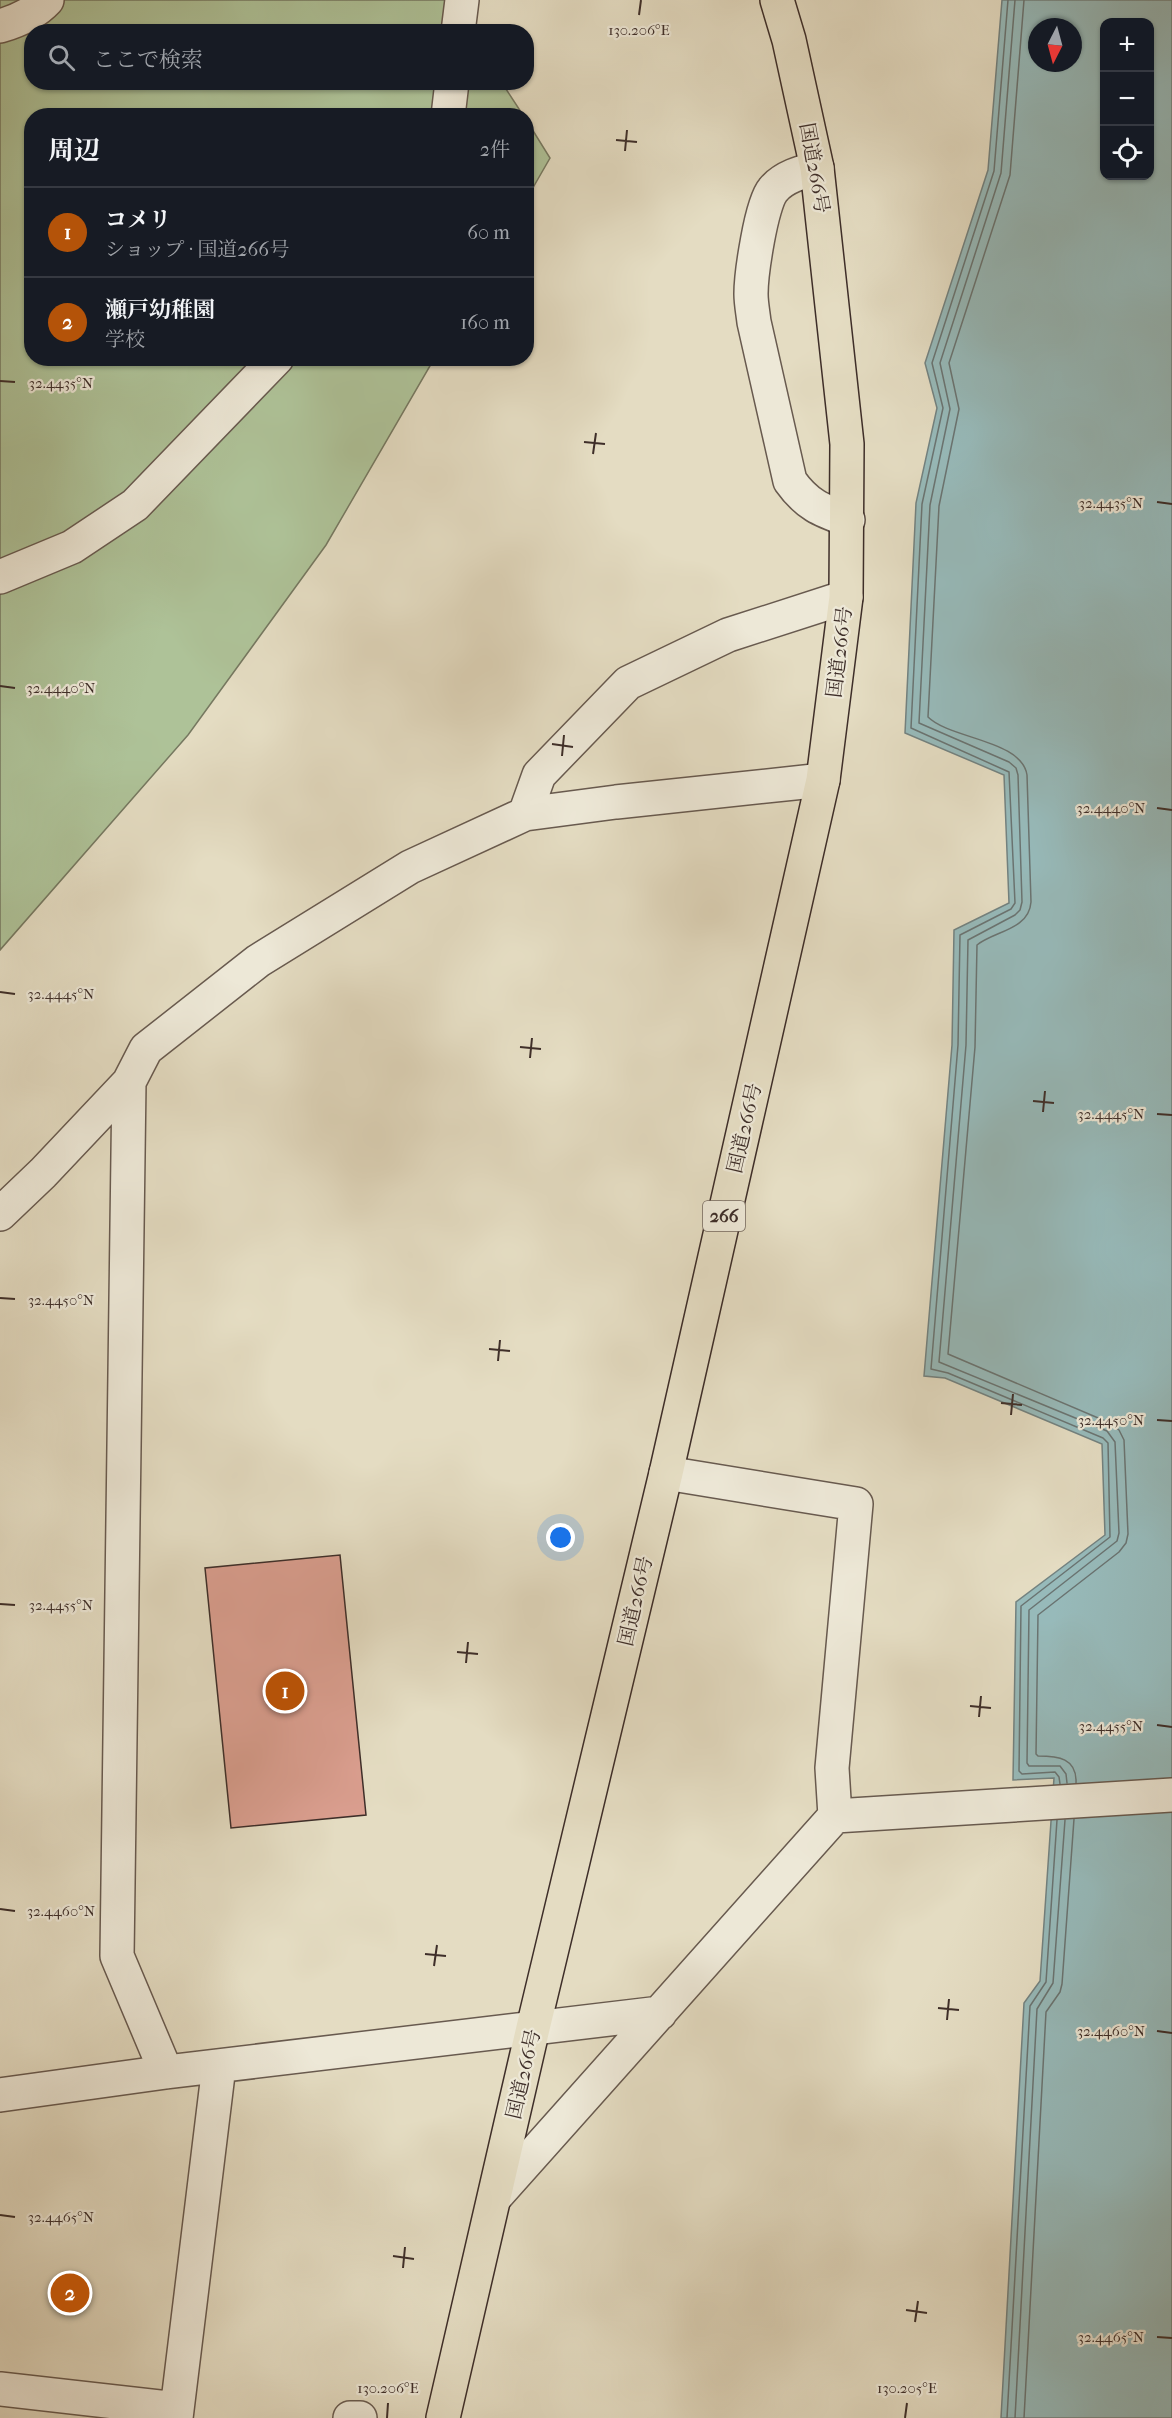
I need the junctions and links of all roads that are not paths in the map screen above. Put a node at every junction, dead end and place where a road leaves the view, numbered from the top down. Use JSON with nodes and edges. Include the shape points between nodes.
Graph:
{"nodes":[{"id":1,"x":47,"y":0,"type":"edge"},
{"id":2,"x":462,"y":0,"type":"edge"},
{"id":3,"x":777,"y":0,"type":"edge"},
{"id":4,"x":459,"y":24,"type":"edge"},
{"id":5,"x":0,"y":26,"type":"edge"},
{"id":6,"x":451,"y":90,"type":"edge"},
{"id":7,"x":449,"y":108,"type":"edge"},
{"id":8,"x":817,"y":168,"type":"junction"},
{"id":9,"x":269,"y":366,"type":"edge"},
{"id":10,"x":848,"y":520,"type":"junction"},
{"id":11,"x":0,"y":577,"type":"edge"},
{"id":12,"x":846,"y":597,"type":"junction"},
{"id":13,"x":824,"y":780,"type":"junction"},
{"id":14,"x":525,"y":814,"type":"junction"},
{"id":15,"x":129,"y":1082,"type":"junction"},
{"id":16,"x":0,"y":1214,"type":"edge"},
{"id":17,"x":666,"y":1473,"type":"junction"},
{"id":18,"x":1172,"y":1795,"type":"edge"},
{"id":19,"x":835,"y":1816,"type":"junction"},
{"id":20,"x":660,"y":2013,"type":"junction"},
{"id":21,"x":533,"y":2028,"type":"junction"},
{"id":22,"x":219,"y":2066,"type":"junction"},
{"id":23,"x":166,"y":2072,"type":"junction"},
{"id":24,"x":0,"y":2095,"type":"edge"},
{"id":25,"x":495,"y":2197,"type":"junction"},
{"id":26,"x":0,"y":2389,"type":"edge"},
{"id":27,"x":176,"y":2414,"type":"edge"},
{"id":28,"x":350,"y":2418,"type":"edge"},
{"id":29,"x":360,"y":2418,"type":"edge"},
{"id":30,"x":443,"y":2418,"type":"edge"}],
"edges":[{"from":1,"to":5,"type":"street"},
{"from":2,"to":4,"type":"street"},
{"from":3,"to":8,"type":"highway","name":"国道266号","number":"266"},
{"from":6,"to":7,"type":"street"},
{"from":8,"to":10,"type":"highway","name":"国道266号","number":"266","via":[[847,444]]},
{"from":8,"to":10,"type":"street","via":[[795,174],[771,192],[752,272],[751,296],[790,482],[802,497]]},
{"from":9,"to":11,"type":"street","via":[[135,505],[72,547]]},
{"from":10,"to":12,"type":"highway","name":"国道266号","number":"266"},
{"from":12,"to":13,"type":"highway","name":"国道266号","number":"266"},
{"from":12,"to":14,"type":"street","via":[[728,635],[628,683],[539,776]]},
{"from":13,"to":14,"type":"street"},
{"from":13,"to":17,"type":"highway","name":"国道266号","number":"266"},
{"from":14,"to":15,"type":"street","via":[[410,867],[258,961],[146,1049]]},
{"from":15,"to":16,"type":"street"},
{"from":15,"to":23,"type":"street","via":[[117,1956]]},
{"from":17,"to":19,"type":"street","via":[[856,1504],[832,1768]]},
{"from":17,"to":21,"type":"highway","name":"国道266号","number":"266"},
{"from":18,"to":19,"type":"street"},
{"from":19,"to":20,"type":"street"},
{"from":20,"to":21,"type":"street"},
{"from":20,"to":25,"type":"street"},
{"from":21,"to":22,"type":"street"},
{"from":21,"to":25,"type":"highway","name":"国道266号","number":"266"},
{"from":22,"to":23,"type":"street"},
{"from":22,"to":27,"type":"street"},
{"from":23,"to":24,"type":"street"},
{"from":25,"to":30,"type":"highway","name":"国道266号","number":"266"},
{"from":26,"to":27,"type":"street"},
{"from":28,"to":29,"type":"street"}]}
